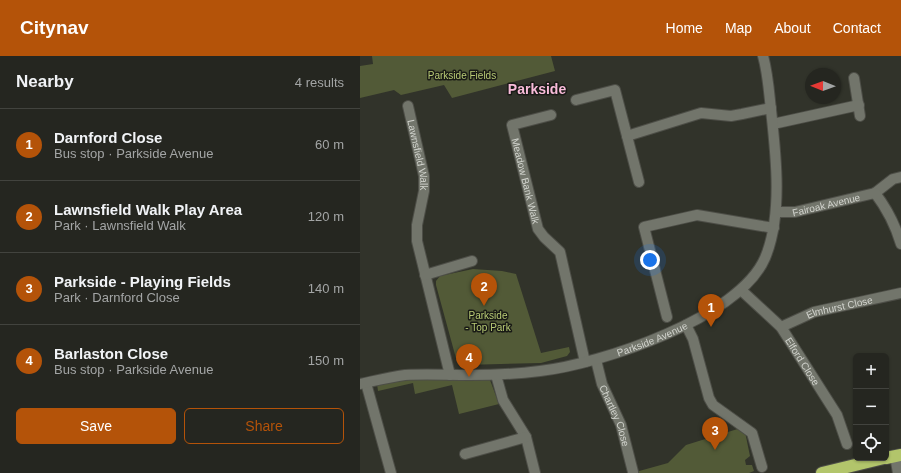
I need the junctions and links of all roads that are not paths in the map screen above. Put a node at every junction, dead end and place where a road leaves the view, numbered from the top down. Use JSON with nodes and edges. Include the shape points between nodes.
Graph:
{"nodes":[{"id":1,"x":763,"y":56,"type":"edge"},
{"id":2,"x":854,"y":78,"type":"dead end"},
{"id":3,"x":576,"y":100,"type":"dead end"},
{"id":4,"x":859,"y":105,"type":"junction"},
{"id":5,"x":408,"y":106,"type":"dead end"},
{"id":6,"x":771,"y":108,"type":"junction"},
{"id":7,"x":551,"y":115,"type":"dead end"},
{"id":8,"x":860,"y":116,"type":"dead end"},
{"id":9,"x":772,"y":124,"type":"junction"},
{"id":10,"x":626,"y":136,"type":"junction"},
{"id":11,"x":901,"y":176,"type":"edge"},
{"id":12,"x":639,"y":182,"type":"dead end"},
{"id":13,"x":875,"y":193,"type":"junction"},
{"id":14,"x":776,"y":212,"type":"junction"},
{"id":15,"x":774,"y":228,"type":"junction"},
{"id":16,"x":901,"y":244,"type":"edge"},
{"id":17,"x":472,"y":261,"type":"dead end"},
{"id":18,"x":425,"y":275,"type":"junction"},
{"id":19,"x":741,"y":290,"type":"junction"},
{"id":20,"x":901,"y":293,"type":"edge"},
{"id":21,"x":667,"y":317,"type":"dead end"},
{"id":22,"x":686,"y":325,"type":"junction"},
{"id":23,"x":781,"y":328,"type":"junction"},
{"id":24,"x":596,"y":360,"type":"junction"},
{"id":25,"x":585,"y":362,"type":"junction"},
{"id":26,"x":450,"y":375,"type":"junction"},
{"id":27,"x":496,"y":375,"type":"junction"},
{"id":28,"x":362,"y":381,"type":"edge"},
{"id":29,"x":526,"y":437,"type":"junction"},
{"id":30,"x":847,"y":444,"type":"dead end"},
{"id":31,"x":466,"y":454,"type":"dead end"},
{"id":32,"x":892,"y":456,"type":"edge"},
{"id":33,"x":762,"y":468,"type":"dead end"},
{"id":34,"x":633,"y":472,"type":"dead end"},
{"id":35,"x":390,"y":473,"type":"edge"},
{"id":36,"x":535,"y":473,"type":"edge"},
{"id":37,"x":822,"y":473,"type":"edge"},
{"id":38,"x":898,"y":473,"type":"edge"}],
"edges":[{"from":1,"to":6,"type":"street","name":"Parkside Avenue"},
{"from":2,"to":4,"type":"street"},
{"from":3,"to":10,"type":"street","via":[[615,90]]},
{"from":4,"to":8,"type":"street"},
{"from":4,"to":9,"type":"street"},
{"from":5,"to":18,"type":"street","name":"Lawnsfield Walk","via":[[424,176],[417,241]]},
{"from":6,"to":9,"type":"street","name":"Parkside Avenue"},
{"from":6,"to":10,"type":"street","via":[[730,116],[701,113]]},
{"from":7,"to":25,"type":"street","name":"Meadow Bank Walk","via":[[512,125],[538,229],[560,252]]},
{"from":9,"to":14,"type":"street","name":"Parkside Avenue"},
{"from":10,"to":12,"type":"street"},
{"from":11,"to":13,"type":"street","name":"Fairoak Avenue"},
{"from":13,"to":14,"type":"street","name":"Fairoak Avenue","via":[[796,212]]},
{"from":13,"to":16,"type":"street","via":[[895,224]]},
{"from":14,"to":15,"type":"street","name":"Parkside Avenue"},
{"from":15,"to":19,"type":"street","name":"Parkside Avenue","via":[[765,258]]},
{"from":15,"to":21,"type":"street","via":[[697,215],[644,227]]},
{"from":17,"to":18,"type":"street"},
{"from":18,"to":26,"type":"street","name":"Lawnsfield Walk"},
{"from":19,"to":22,"type":"street","name":"Parkside Avenue"},
{"from":19,"to":23,"type":"street","name":"Elford Close"},
{"from":20,"to":23,"type":"street","name":"Elmhurst Close","via":[[814,312]]},
{"from":22,"to":24,"type":"street","name":"Parkside Avenue"},
{"from":22,"to":33,"type":"street","via":[[693,339],[709,398],[713,405],[752,433]]},
{"from":23,"to":30,"type":"street","name":"Elford Close","via":[[837,415]]},
{"from":24,"to":25,"type":"street","name":"Parkside Avenue"},
{"from":24,"to":34,"type":"street","name":"Chartley Close","via":[[602,384],[621,425]]},
{"from":25,"to":27,"type":"street","name":"Parkside Avenue","via":[[542,371]]},
{"from":26,"to":27,"type":"street","name":"Parkside Avenue"},
{"from":26,"to":28,"type":"street","name":"Parkside Avenue","via":[[404,376]]},
{"from":27,"to":29,"type":"street","via":[[503,400]]},
{"from":28,"to":35,"type":"street"},
{"from":29,"to":31,"type":"street"},
{"from":29,"to":36,"type":"street"},
{"from":32,"to":37,"type":"highway"},
{"from":32,"to":38,"type":"street"}]}
